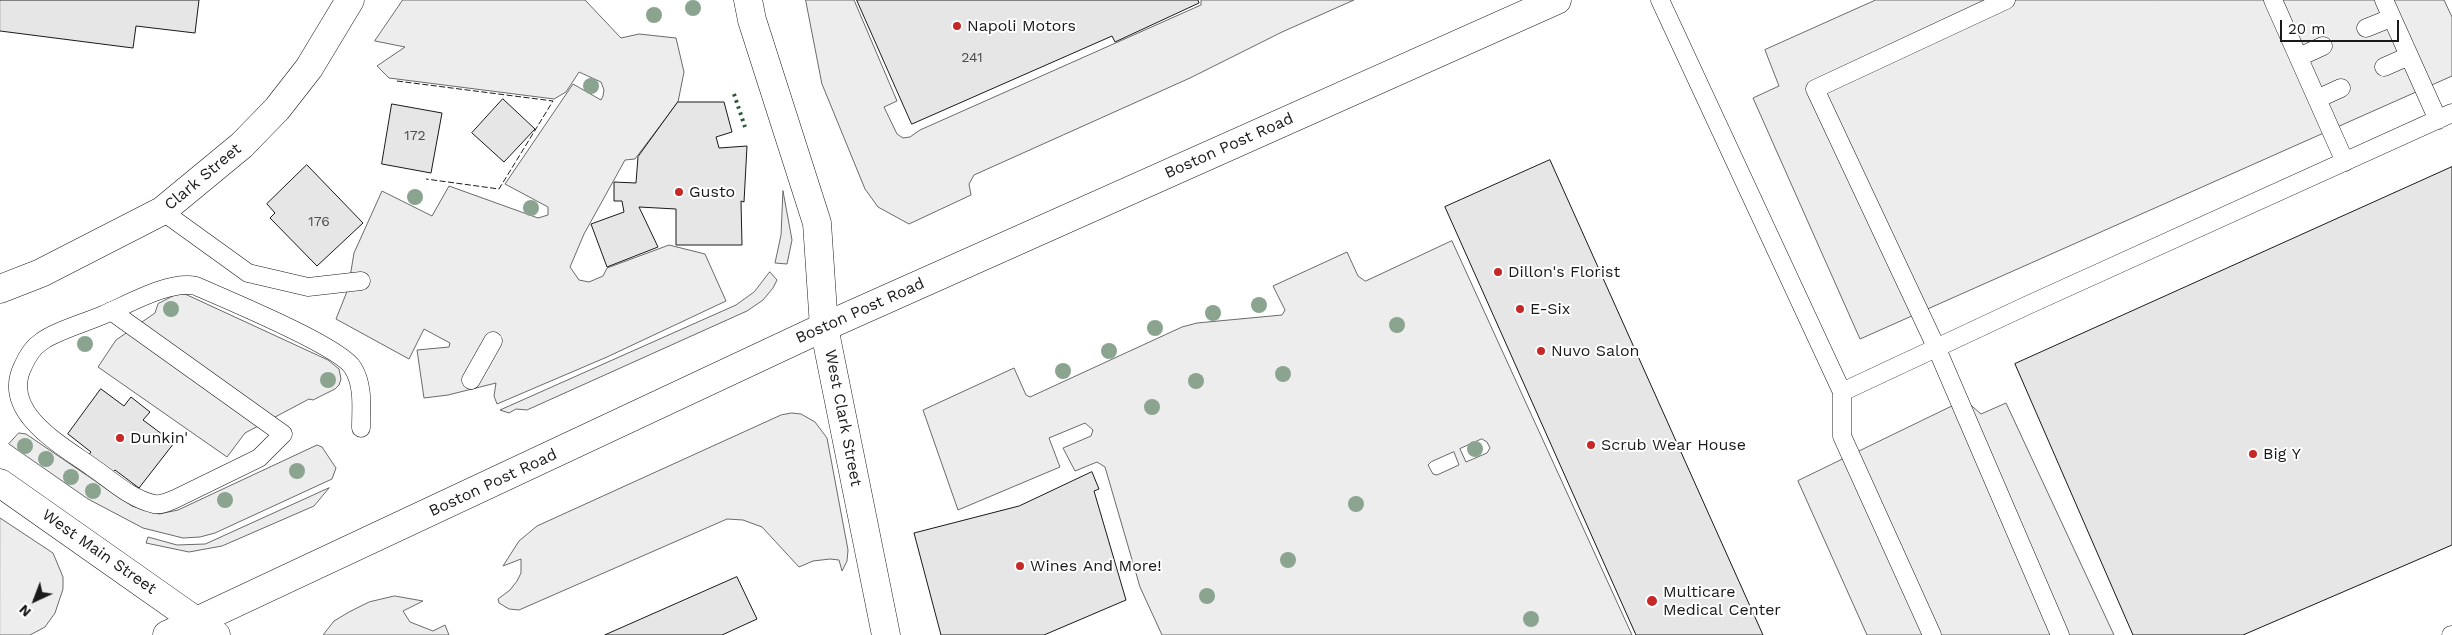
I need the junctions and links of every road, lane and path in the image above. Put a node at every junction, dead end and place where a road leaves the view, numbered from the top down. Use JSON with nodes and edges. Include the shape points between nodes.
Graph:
{"nodes":[{"id":1,"x":350,"y":0,"type":"edge"},
{"id":2,"x":748,"y":0,"type":"edge"},
{"id":3,"x":1558,"y":0,"type":"edge"},
{"id":4,"x":1660,"y":0,"type":"edge"},
{"id":5,"x":2006,"y":0,"type":"edge"},
{"id":6,"x":2384,"y":0,"type":"edge"},
{"id":7,"x":2276,"y":1,"type":"edge"},
{"id":8,"x":2391,"y":18,"type":"junction"},
{"id":9,"x":2366,"y":28,"type":"dead end"},
{"id":10,"x":2323,"y":46,"type":"dead end"},
{"id":11,"x":2409,"y":56,"type":"junction"},
{"id":12,"x":2299,"y":58,"type":"junction"},
{"id":13,"x":2384,"y":67,"type":"dead end"},
{"id":14,"x":2341,"y":88,"type":"dead end"},
{"id":15,"x":2317,"y":99,"type":"junction"},
{"id":16,"x":2445,"y":116,"type":"edge"},
{"id":17,"x":2344,"y":162,"type":"junction"},
{"id":18,"x":162,"y":211,"type":"junction"},
{"id":19,"x":361,"y":281,"type":"dead end"},
{"id":20,"x":0,"y":289,"type":"edge"},
{"id":21,"x":111,"y":312,"type":"junction"},
{"id":22,"x":824,"y":326,"type":"junction"},
{"id":23,"x":493,"y":340,"type":"dead end"},
{"id":24,"x":1937,"y":349,"type":"junction"},
{"id":25,"x":471,"y":380,"type":"dead end"},
{"id":26,"x":1842,"y":392,"type":"junction"},
{"id":27,"x":361,"y":428,"type":"dead end"},
{"id":28,"x":0,"y":483,"type":"edge"},
{"id":29,"x":207,"y":628,"type":"edge"},
{"id":30,"x":167,"y":635,"type":"edge"},
{"id":31,"x":886,"y":635,"type":"edge"},
{"id":32,"x":1932,"y":635,"type":"edge"},
{"id":33,"x":2060,"y":635,"type":"edge"}],
"edges":[{"from":1,"to":18,"type":"main road","name":"Clark Street","via":[[308,68],[277,109],[242,145]]},
{"from":2,"to":22,"type":"main road","name":"West Clark Street","via":[[818,223]]},
{"from":3,"to":22,"type":"main road","name":"Boston Post Road"},
{"from":4,"to":26,"type":"lane"},
{"from":5,"to":24,"type":"lane","via":[[1815,89]]},
{"from":6,"to":8,"type":"lane"},
{"from":7,"to":12,"type":"lane"},
{"from":8,"to":9,"type":"lane"},
{"from":8,"to":11,"type":"lane"},
{"from":10,"to":12,"type":"lane"},
{"from":11,"to":13,"type":"lane"},
{"from":11,"to":16,"type":"lane"},
{"from":12,"to":15,"type":"lane"},
{"from":14,"to":15,"type":"lane"},
{"from":15,"to":17,"type":"lane"},
{"from":16,"to":17,"type":"lane"},
{"from":17,"to":24,"type":"lane"},
{"from":18,"to":19,"type":"lane","via":[[248,273],[308,287]]},
{"from":18,"to":20,"type":"main road","name":"Clark Street","via":[[40,273]]},
{"from":21,"to":21,"type":"lane","via":[[41,341],[18,374],[16,392],[22,409],[54,440],[135,496],[165,504],[259,458],[283,434]]},
{"from":21,"to":27,"type":"lane","via":[[172,286],[185,284],[205,290],[329,348],[352,366],[361,388]]},
{"from":22,"to":29,"type":"main road","name":"Boston Post Road"},
{"from":22,"to":31,"type":"main road","name":"West Clark Street"},
{"from":23,"to":25,"type":"lane"},
{"from":24,"to":26,"type":"lane"},
{"from":24,"to":33,"type":"lane"},
{"from":26,"to":32,"type":"lane","via":[[1842,436]]},
{"from":28,"to":29,"type":"main road","name":"West Main Street"},
{"from":29,"to":30,"type":"main road","name":"Boston Post Road"}]}
